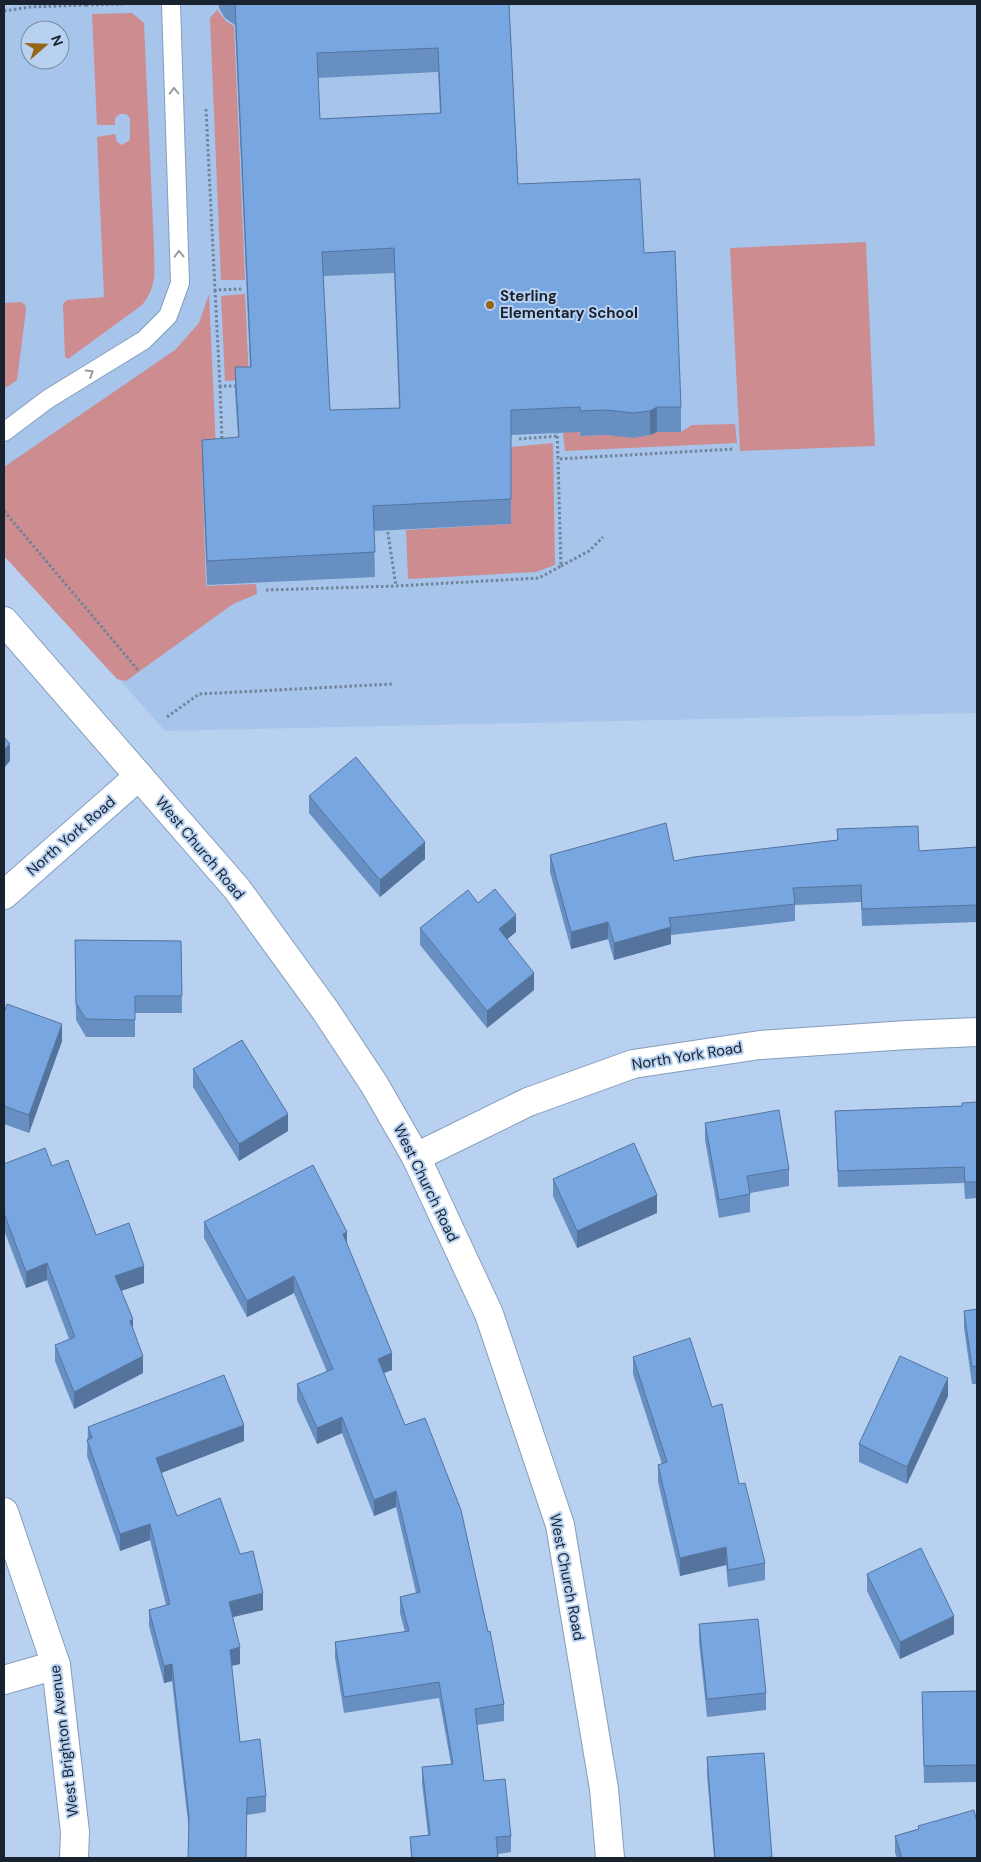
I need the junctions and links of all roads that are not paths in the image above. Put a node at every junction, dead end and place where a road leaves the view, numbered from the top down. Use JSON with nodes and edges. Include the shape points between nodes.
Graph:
{"nodes":[{"id":1,"x":171,"y":4,"type":"edge"},
{"id":2,"x":4,"y":432,"type":"edge"},
{"id":3,"x":4,"y":622,"type":"edge"},
{"id":4,"x":139,"y":776,"type":"junction"},
{"id":5,"x":4,"y":895,"type":"edge"},
{"id":6,"x":977,"y":1032,"type":"edge"},
{"id":7,"x":416,"y":1157,"type":"junction"},
{"id":8,"x":4,"y":1512,"type":"edge"},
{"id":9,"x":56,"y":1664,"type":"junction"},
{"id":10,"x":4,"y":1680,"type":"edge"},
{"id":11,"x":74,"y":1858,"type":"edge"},
{"id":12,"x":610,"y":1858,"type":"edge"}],
"edges":[{"from":2,"to":1,"type":"lane","one_way":true,"via":[[48,399],[144,340],[168,316],[180,284]]},
{"from":3,"to":4,"type":"main road","name":"West Church Road"},
{"from":4,"to":5,"type":"main road","name":"North York Road"},
{"from":4,"to":7,"type":"main road","name":"West Church Road","via":[[237,889],[374,1084]]},
{"from":6,"to":7,"type":"main road","name":"North York Road","via":[[760,1045],[633,1064],[528,1102]]},
{"from":7,"to":12,"type":"main road","name":"West Church Road","via":[[489,1314],[560,1525],[604,1789]]},
{"from":8,"to":9,"type":"main road","name":"West Brighton Avenue"},
{"from":9,"to":10,"type":"main road"},
{"from":9,"to":11,"type":"main road","name":"West Brighton Avenue","via":[[75,1832]]}]}
